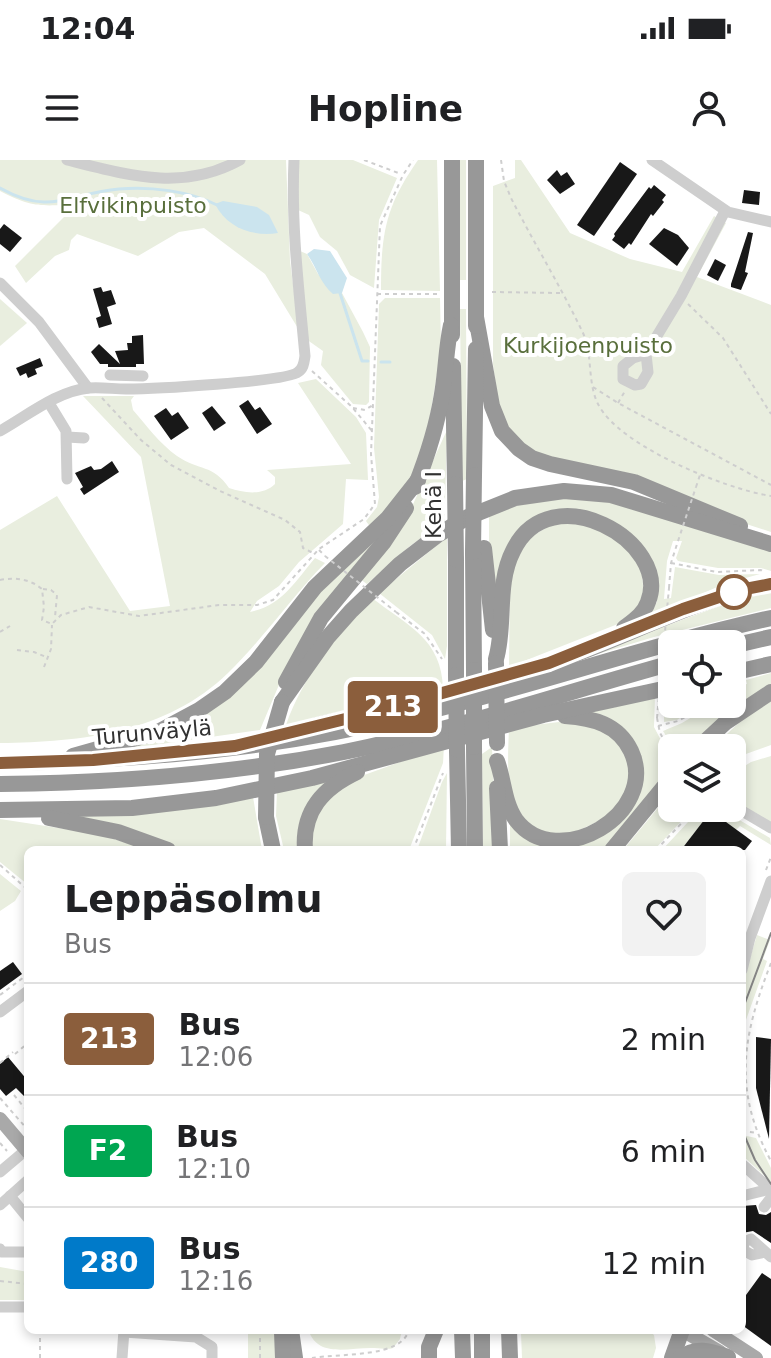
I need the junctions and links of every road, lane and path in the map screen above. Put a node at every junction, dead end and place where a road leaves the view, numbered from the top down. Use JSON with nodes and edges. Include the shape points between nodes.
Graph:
{"nodes":[{"id":1,"x":67,"y":160,"type":"edge"},
{"id":2,"x":240,"y":160,"type":"edge"},
{"id":3,"x":294,"y":160,"type":"edge"},
{"id":4,"x":364,"y":160,"type":"edge"},
{"id":5,"x":413,"y":160,"type":"edge"},
{"id":6,"x":452,"y":160,"type":"edge"},
{"id":7,"x":476,"y":160,"type":"edge"},
{"id":8,"x":501,"y":160,"type":"edge"},
{"id":9,"x":652,"y":160,"type":"edge"},
{"id":10,"x":403,"y":175,"type":"junction"},
{"id":11,"x":725,"y":211,"type":"junction"},
{"id":12,"x":771,"y":222,"type":"edge"},
{"id":13,"x":0,"y":283,"type":"edge"},
{"id":14,"x":492,"y":292,"type":"dead end"},
{"id":15,"x":561,"y":293,"type":"junction"},
{"id":16,"x":376,"y":294,"type":"junction"},
{"id":17,"x":440,"y":294,"type":"dead end"},
{"id":18,"x":681,"y":296,"type":"junction"},
{"id":19,"x":476,"y":317,"type":"junction"},
{"id":20,"x":451,"y":325,"type":"junction"},
{"id":21,"x":646,"y":354,"type":"junction"},
{"id":22,"x":304,"y":367,"type":"junction"},
{"id":23,"x":110,"y":375,"type":"dead end"},
{"id":24,"x":143,"y":376,"type":"dead end"},
{"id":25,"x":129,"y":383,"type":"junction"},
{"id":26,"x":629,"y":383,"type":"junction"},
{"id":27,"x":593,"y":387,"type":"junction"},
{"id":28,"x":91,"y":388,"type":"junction"},
{"id":29,"x":49,"y":403,"type":"junction"},
{"id":30,"x":618,"y":403,"type":"junction"},
{"id":31,"x":373,"y":405,"type":"junction"},
{"id":32,"x":352,"y":407,"type":"junction"},
{"id":33,"x":771,"y":414,"type":"edge"},
{"id":34,"x":0,"y":431,"type":"edge"},
{"id":35,"x":372,"y":431,"type":"junction"},
{"id":36,"x":67,"y":437,"type":"junction"},
{"id":37,"x":84,"y":438,"type":"dead end"},
{"id":38,"x":701,"y":474,"type":"junction"},
{"id":39,"x":67,"y":479,"type":"dead end"},
{"id":40,"x":418,"y":480,"type":"junction"},
{"id":41,"x":771,"y":485,"type":"edge"},
{"id":42,"x":771,"y":496,"type":"edge"},
{"id":43,"x":771,"y":537,"type":"edge"},
{"id":44,"x":771,"y":544,"type":"edge"},
{"id":45,"x":319,"y":549,"type":"junction"},
{"id":46,"x":479,"y":550,"type":"junction"},
{"id":47,"x":314,"y":554,"type":"junction"},
{"id":48,"x":671,"y":563,"type":"junction"},
{"id":49,"x":768,"y":579,"type":"edge"},
{"id":50,"x":0,"y":580,"type":"edge"},
{"id":51,"x":42,"y":589,"type":"junction"},
{"id":52,"x":56,"y":618,"type":"junction"},
{"id":53,"x":771,"y":618,"type":"edge"},
{"id":54,"x":52,"y":624,"type":"junction"},
{"id":55,"x":10,"y":626,"type":"dead end"},
{"id":56,"x":0,"y":632,"type":"edge"},
{"id":57,"x":771,"y":637,"type":"edge"},
{"id":58,"x":611,"y":640,"type":"junction"},
{"id":59,"x":746,"y":643,"type":"edge"},
{"id":60,"x":17,"y":650,"type":"dead end"},
{"id":61,"x":47,"y":658,"type":"junction"},
{"id":62,"x":443,"y":661,"type":"dead end"},
{"id":63,"x":496,"y":661,"type":"junction"},
{"id":64,"x":771,"y":664,"type":"edge"},
{"id":65,"x":44,"y":667,"type":"dead end"},
{"id":66,"x":658,"y":667,"type":"edge"},
{"id":67,"x":746,"y":674,"type":"edge"},
{"id":68,"x":658,"y":690,"type":"edge"},
{"id":69,"x":771,"y":692,"type":"edge"},
{"id":70,"x":282,"y":702,"type":"junction"},
{"id":71,"x":543,"y":715,"type":"junction"},
{"id":72,"x":683,"y":718,"type":"edge"},
{"id":73,"x":658,"y":726,"type":"junction"},
{"id":74,"x":662,"y":734,"type":"edge"},
{"id":75,"x":713,"y":734,"type":"edge"},
{"id":76,"x":235,"y":746,"type":"junction"},
{"id":77,"x":379,"y":759,"type":"junction"},
{"id":78,"x":497,"y":761,"type":"junction"},
{"id":79,"x":56,"y":762,"type":"junction"},
{"id":80,"x":0,"y":763,"type":"edge"},
{"id":81,"x":445,"y":768,"type":"dead end"},
{"id":82,"x":0,"y":784,"type":"edge"},
{"id":83,"x":658,"y":794,"type":"edge"},
{"id":84,"x":0,"y":810,"type":"edge"},
{"id":85,"x":746,"y":813,"type":"edge"},
{"id":86,"x":458,"y":819,"type":"junction"},
{"id":87,"x":683,"y":822,"type":"edge"},
{"id":88,"x":771,"y":828,"type":"edge"},
{"id":89,"x":157,"y":846,"type":"edge"},
{"id":90,"x":272,"y":846,"type":"edge"},
{"id":91,"x":305,"y":846,"type":"edge"},
{"id":92,"x":415,"y":846,"type":"edge"},
{"id":93,"x":452,"y":846,"type":"edge"},
{"id":94,"x":459,"y":846,"type":"edge"},
{"id":95,"x":475,"y":846,"type":"edge"},
{"id":96,"x":500,"y":846,"type":"edge"},
{"id":97,"x":615,"y":846,"type":"edge"},
{"id":98,"x":660,"y":846,"type":"edge"},
{"id":99,"x":0,"y":865,"type":"edge"},
{"id":100,"x":771,"y":881,"type":"edge"},
{"id":101,"x":24,"y":886,"type":"edge"},
{"id":102,"x":746,"y":954,"type":"edge"},
{"id":103,"x":771,"y":963,"type":"edge"},
{"id":104,"x":24,"y":977,"type":"edge"},
{"id":105,"x":24,"y":994,"type":"edge"},
{"id":106,"x":0,"y":995,"type":"edge"},
{"id":107,"x":0,"y":1012,"type":"edge"},
{"id":108,"x":24,"y":1046,"type":"edge"},
{"id":109,"x":0,"y":1063,"type":"edge"},
{"id":110,"x":14,"y":1095,"type":"dead end"},
{"id":111,"x":0,"y":1098,"type":"edge"},
{"id":112,"x":24,"y":1107,"type":"edge"},
{"id":113,"x":0,"y":1119,"type":"edge"},
{"id":114,"x":24,"y":1125,"type":"edge"},
{"id":115,"x":746,"y":1132,"type":"edge"},
{"id":116,"x":758,"y":1133,"type":"junction"},
{"id":117,"x":771,"y":1146,"type":"edge"},
{"id":118,"x":24,"y":1147,"type":"edge"},
{"id":119,"x":765,"y":1150,"type":"junction"},
{"id":120,"x":24,"y":1153,"type":"edge"},
{"id":121,"x":771,"y":1161,"type":"edge"},
{"id":122,"x":746,"y":1169,"type":"edge"},
{"id":123,"x":0,"y":1172,"type":"edge"},
{"id":124,"x":24,"y":1184,"type":"edge"},
{"id":125,"x":10,"y":1196,"type":"junction"},
{"id":126,"x":746,"y":1196,"type":"edge"},
{"id":127,"x":769,"y":1196,"type":"edge"},
{"id":128,"x":0,"y":1205,"type":"edge"},
{"id":129,"x":24,"y":1213,"type":"edge"},
{"id":130,"x":0,"y":1249,"type":"edge"},
{"id":131,"x":24,"y":1252,"type":"edge"},
{"id":132,"x":0,"y":1281,"type":"edge"},
{"id":133,"x":24,"y":1284,"type":"edge"},
{"id":134,"x":0,"y":1307,"type":"edge"},
{"id":135,"x":24,"y":1307,"type":"edge"},
{"id":136,"x":40,"y":1334,"type":"edge"},
{"id":137,"x":124,"y":1334,"type":"edge"},
{"id":138,"x":160,"y":1334,"type":"edge"},
{"id":139,"x":260,"y":1334,"type":"edge"},
{"id":140,"x":283,"y":1334,"type":"edge"},
{"id":141,"x":294,"y":1334,"type":"edge"},
{"id":142,"x":407,"y":1334,"type":"edge"},
{"id":143,"x":434,"y":1334,"type":"edge"},
{"id":144,"x":436,"y":1334,"type":"edge"},
{"id":145,"x":462,"y":1334,"type":"edge"},
{"id":146,"x":482,"y":1334,"type":"edge"},
{"id":147,"x":509,"y":1334,"type":"edge"},
{"id":148,"x":670,"y":1334,"type":"edge"},
{"id":149,"x":681,"y":1334,"type":"edge"},
{"id":150,"x":689,"y":1334,"type":"edge"},
{"id":151,"x":719,"y":1334,"type":"edge"},
{"id":152,"x":402,"y":1347,"type":"dead end"},
{"id":153,"x":291,"y":1355,"type":"edge"},
{"id":154,"x":384,"y":1355,"type":"dead end"},
{"id":155,"x":322,"y":1357,"type":"edge"},
{"id":156,"x":40,"y":1358,"type":"edge"},
{"id":157,"x":122,"y":1358,"type":"edge"},
{"id":158,"x":212,"y":1358,"type":"edge"},
{"id":159,"x":260,"y":1358,"type":"edge"},
{"id":160,"x":312,"y":1358,"type":"edge"},
{"id":161,"x":429,"y":1358,"type":"edge"},
{"id":162,"x":437,"y":1358,"type":"edge"},
{"id":163,"x":463,"y":1358,"type":"edge"},
{"id":164,"x":482,"y":1358,"type":"edge"},
{"id":165,"x":510,"y":1358,"type":"edge"},
{"id":166,"x":661,"y":1358,"type":"edge"},
{"id":167,"x":672,"y":1358,"type":"edge"},
{"id":168,"x":680,"y":1358,"type":"edge"},
{"id":169,"x":728,"y":1358,"type":"edge"},
{"id":170,"x":756,"y":1358,"type":"edge"}],
"edges":[{"from":1,"to":2,"type":"street","via":[[159,180],[189,178]]},
{"from":3,"to":22,"type":"street"},
{"from":4,"to":10,"type":"path"},
{"from":5,"to":10,"type":"path"},
{"from":6,"to":20,"type":"highway","name":"Kehä I"},
{"from":7,"to":19,"type":"highway"},
{"from":8,"to":15,"type":"path","via":[[511,198]]},
{"from":9,"to":11,"type":"street"},
{"from":10,"to":16,"type":"path","via":[[380,226]]},
{"from":11,"to":12,"type":"street"},
{"from":11,"to":18,"type":"street"},
{"from":13,"to":28,"type":"street"},
{"from":14,"to":15,"type":"path"},
{"from":15,"to":27,"type":"path","via":[[587,342]]},
{"from":16,"to":17,"type":"path"},
{"from":16,"to":31,"type":"path"},
{"from":18,"to":21,"type":"street"},
{"from":18,"to":33,"type":"path","via":[[723,338]]},
{"from":19,"to":43,"type":"highway","via":[[492,406],[502,431],[519,449],[550,464],[634,482]]},
{"from":19,"to":46,"type":"highway"},
{"from":20,"to":40,"type":"highway","via":[[442,395]]},
{"from":20,"to":86,"type":"highway","name":"Kehä I","bridge":true},
{"from":21,"to":26,"type":"street","via":[[648,372],[641,384]]},
{"from":21,"to":26,"type":"street","via":[[623,366],[623,379]]},
{"from":22,"to":25,"type":"street","via":[[290,377]]},
{"from":22,"to":32,"type":"path"},
{"from":23,"to":25,"type":"street"},
{"from":24,"to":25,"type":"street"},
{"from":25,"to":28,"type":"street"},
{"from":26,"to":30,"type":"path"},
{"from":27,"to":30,"type":"path"},
{"from":27,"to":38,"type":"path","via":[[613,424]]},
{"from":28,"to":29,"type":"street"},
{"from":28,"to":47,"type":"path","via":[[171,465],[285,520],[300,532],[303,548]]},
{"from":29,"to":34,"type":"street"},
{"from":29,"to":36,"type":"street"},
{"from":30,"to":41,"type":"path"},
{"from":31,"to":32,"type":"path","via":[[365,410]]},
{"from":31,"to":35,"type":"path"},
{"from":32,"to":35,"type":"path"},
{"from":35,"to":45,"type":"path","via":[[374,508]]},
{"from":36,"to":37,"type":"street"},
{"from":36,"to":39,"type":"street"},
{"from":38,"to":42,"type":"path"},
{"from":38,"to":48,"type":"path","bridge":true},
{"from":40,"to":70,"type":"highway","via":[[399,522],[308,637]]},
{"from":40,"to":79,"type":"highway","via":[[388,518],[315,587],[256,662],[225,692],[158,732]]},
{"from":44,"to":70,"type":"highway","via":[[611,495],[564,491],[515,498],[458,523],[389,574],[328,637]]},
{"from":45,"to":47,"type":"path"},
{"from":45,"to":62,"type":"path","bridge":true,"via":[[425,634]]},
{"from":46,"to":63,"type":"highway"},
{"from":46,"to":95,"type":"highway","name":"Kehä I","bridge":true},
{"from":47,"to":52,"type":"path","via":[[268,602],[139,616],[89,607]]},
{"from":48,"to":49,"type":"path","via":[[717,572],[761,570]]},
{"from":48,"to":73,"type":"path","bridge":true},
{"from":49,"to":58,"type":"highway"},
{"from":50,"to":51,"type":"path","via":[[33,582]]},
{"from":51,"to":52,"type":"path","via":[[57,595]]},
{"from":51,"to":54,"type":"path","via":[[42,620]]},
{"from":52,"to":54,"type":"path"},
{"from":53,"to":76,"type":"highway","name":"Turunväylä","via":[[409,716],[291,741]]},
{"from":54,"to":61,"type":"path"},
{"from":55,"to":56,"type":"path"},
{"from":57,"to":59,"type":"highway"},
{"from":58,"to":63,"type":"highway","via":[[649,601],[645,566],[628,542],[602,524],[571,515],[552,517],[527,531],[510,558]]},
{"from":58,"to":76,"type":"highway","via":[[512,674]]},
{"from":60,"to":61,"type":"path"},
{"from":61,"to":65,"type":"path"},
{"from":63,"to":78,"type":"highway","bridge":true},
{"from":64,"to":67,"type":"highway"},
{"from":66,"to":82,"type":"highway","name":"Turunväylä","via":[[343,752],[182,775]]},
{"from":68,"to":71,"type":"highway"},
{"from":69,"to":75,"type":"highway"},
{"from":70,"to":90,"type":"highway","bridge":true,"via":[[267,754],[266,817]]},
{"from":71,"to":77,"type":"highway"},
{"from":71,"to":78,"type":"highway","via":[[604,724],[628,745],[635,784],[612,821],[572,840],[536,835],[509,808]]},
{"from":72,"to":73,"type":"path"},
{"from":73,"to":74,"type":"path"},
{"from":76,"to":79,"type":"highway","name":"Turunväylä"},
{"from":77,"to":84,"type":"highway","via":[[254,791],[170,805]]},
{"from":77,"to":91,"type":"highway","via":[[320,797],[307,821]]},
{"from":78,"to":96,"type":"highway"},
{"from":79,"to":80,"type":"highway","name":"Turunväylä"},
{"from":81,"to":92,"type":"path"},
{"from":83,"to":97,"type":"highway"},
{"from":84,"to":89,"type":"highway","via":[[118,832]]},
{"from":85,"to":88,"type":"street"},
{"from":86,"to":93,"type":"highway"},
{"from":86,"to":94,"type":"highway","name":"Kehä I"},
{"from":87,"to":98,"type":"path"},
{"from":99,"to":101,"type":"path"},
{"from":100,"to":102,"type":"street"},
{"from":103,"to":116,"type":"path","via":[[746,1045],[747,1091]]},
{"from":104,"to":106,"type":"path"},
{"from":105,"to":107,"type":"street"},
{"from":108,"to":109,"type":"path"},
{"from":110,"to":112,"type":"path"},
{"from":111,"to":114,"type":"path"},
{"from":113,"to":118,"type":"main road"},
{"from":115,"to":116,"type":"path"},
{"from":116,"to":119,"type":"path"},
{"from":117,"to":119,"type":"path"},
{"from":119,"to":121,"type":"path"},
{"from":120,"to":123,"type":"street"},
{"from":122,"to":127,"type":"street"},
{"from":124,"to":125,"type":"street"},
{"from":125,"to":128,"type":"street"},
{"from":125,"to":129,"type":"street"},
{"from":126,"to":127,"type":"street"},
{"from":130,"to":131,"type":"street"},
{"from":132,"to":133,"type":"path"},
{"from":134,"to":135,"type":"street"},
{"from":136,"to":156,"type":"path"},
{"from":137,"to":157,"type":"street"},
{"from":138,"to":158,"type":"street","via":[[196,1337],[212,1347]]},
{"from":139,"to":159,"type":"path"},
{"from":140,"to":153,"type":"highway"},
{"from":141,"to":153,"type":"highway"},
{"from":142,"to":152,"type":"path"},
{"from":143,"to":161,"type":"highway"},
{"from":144,"to":162,"type":"highway"},
{"from":145,"to":163,"type":"highway"},
{"from":146,"to":164,"type":"highway"},
{"from":147,"to":165,"type":"highway"},
{"from":148,"to":166,"type":"highway"},
{"from":149,"to":167,"type":"highway"},
{"from":150,"to":169,"type":"main road"},
{"from":151,"to":170,"type":"main road"},
{"from":154,"to":155,"type":"path"},
{"from":155,"to":160,"type":"path"},
{"from":168,"to":169,"type":"highway","via":[[698,1350]]}]}
